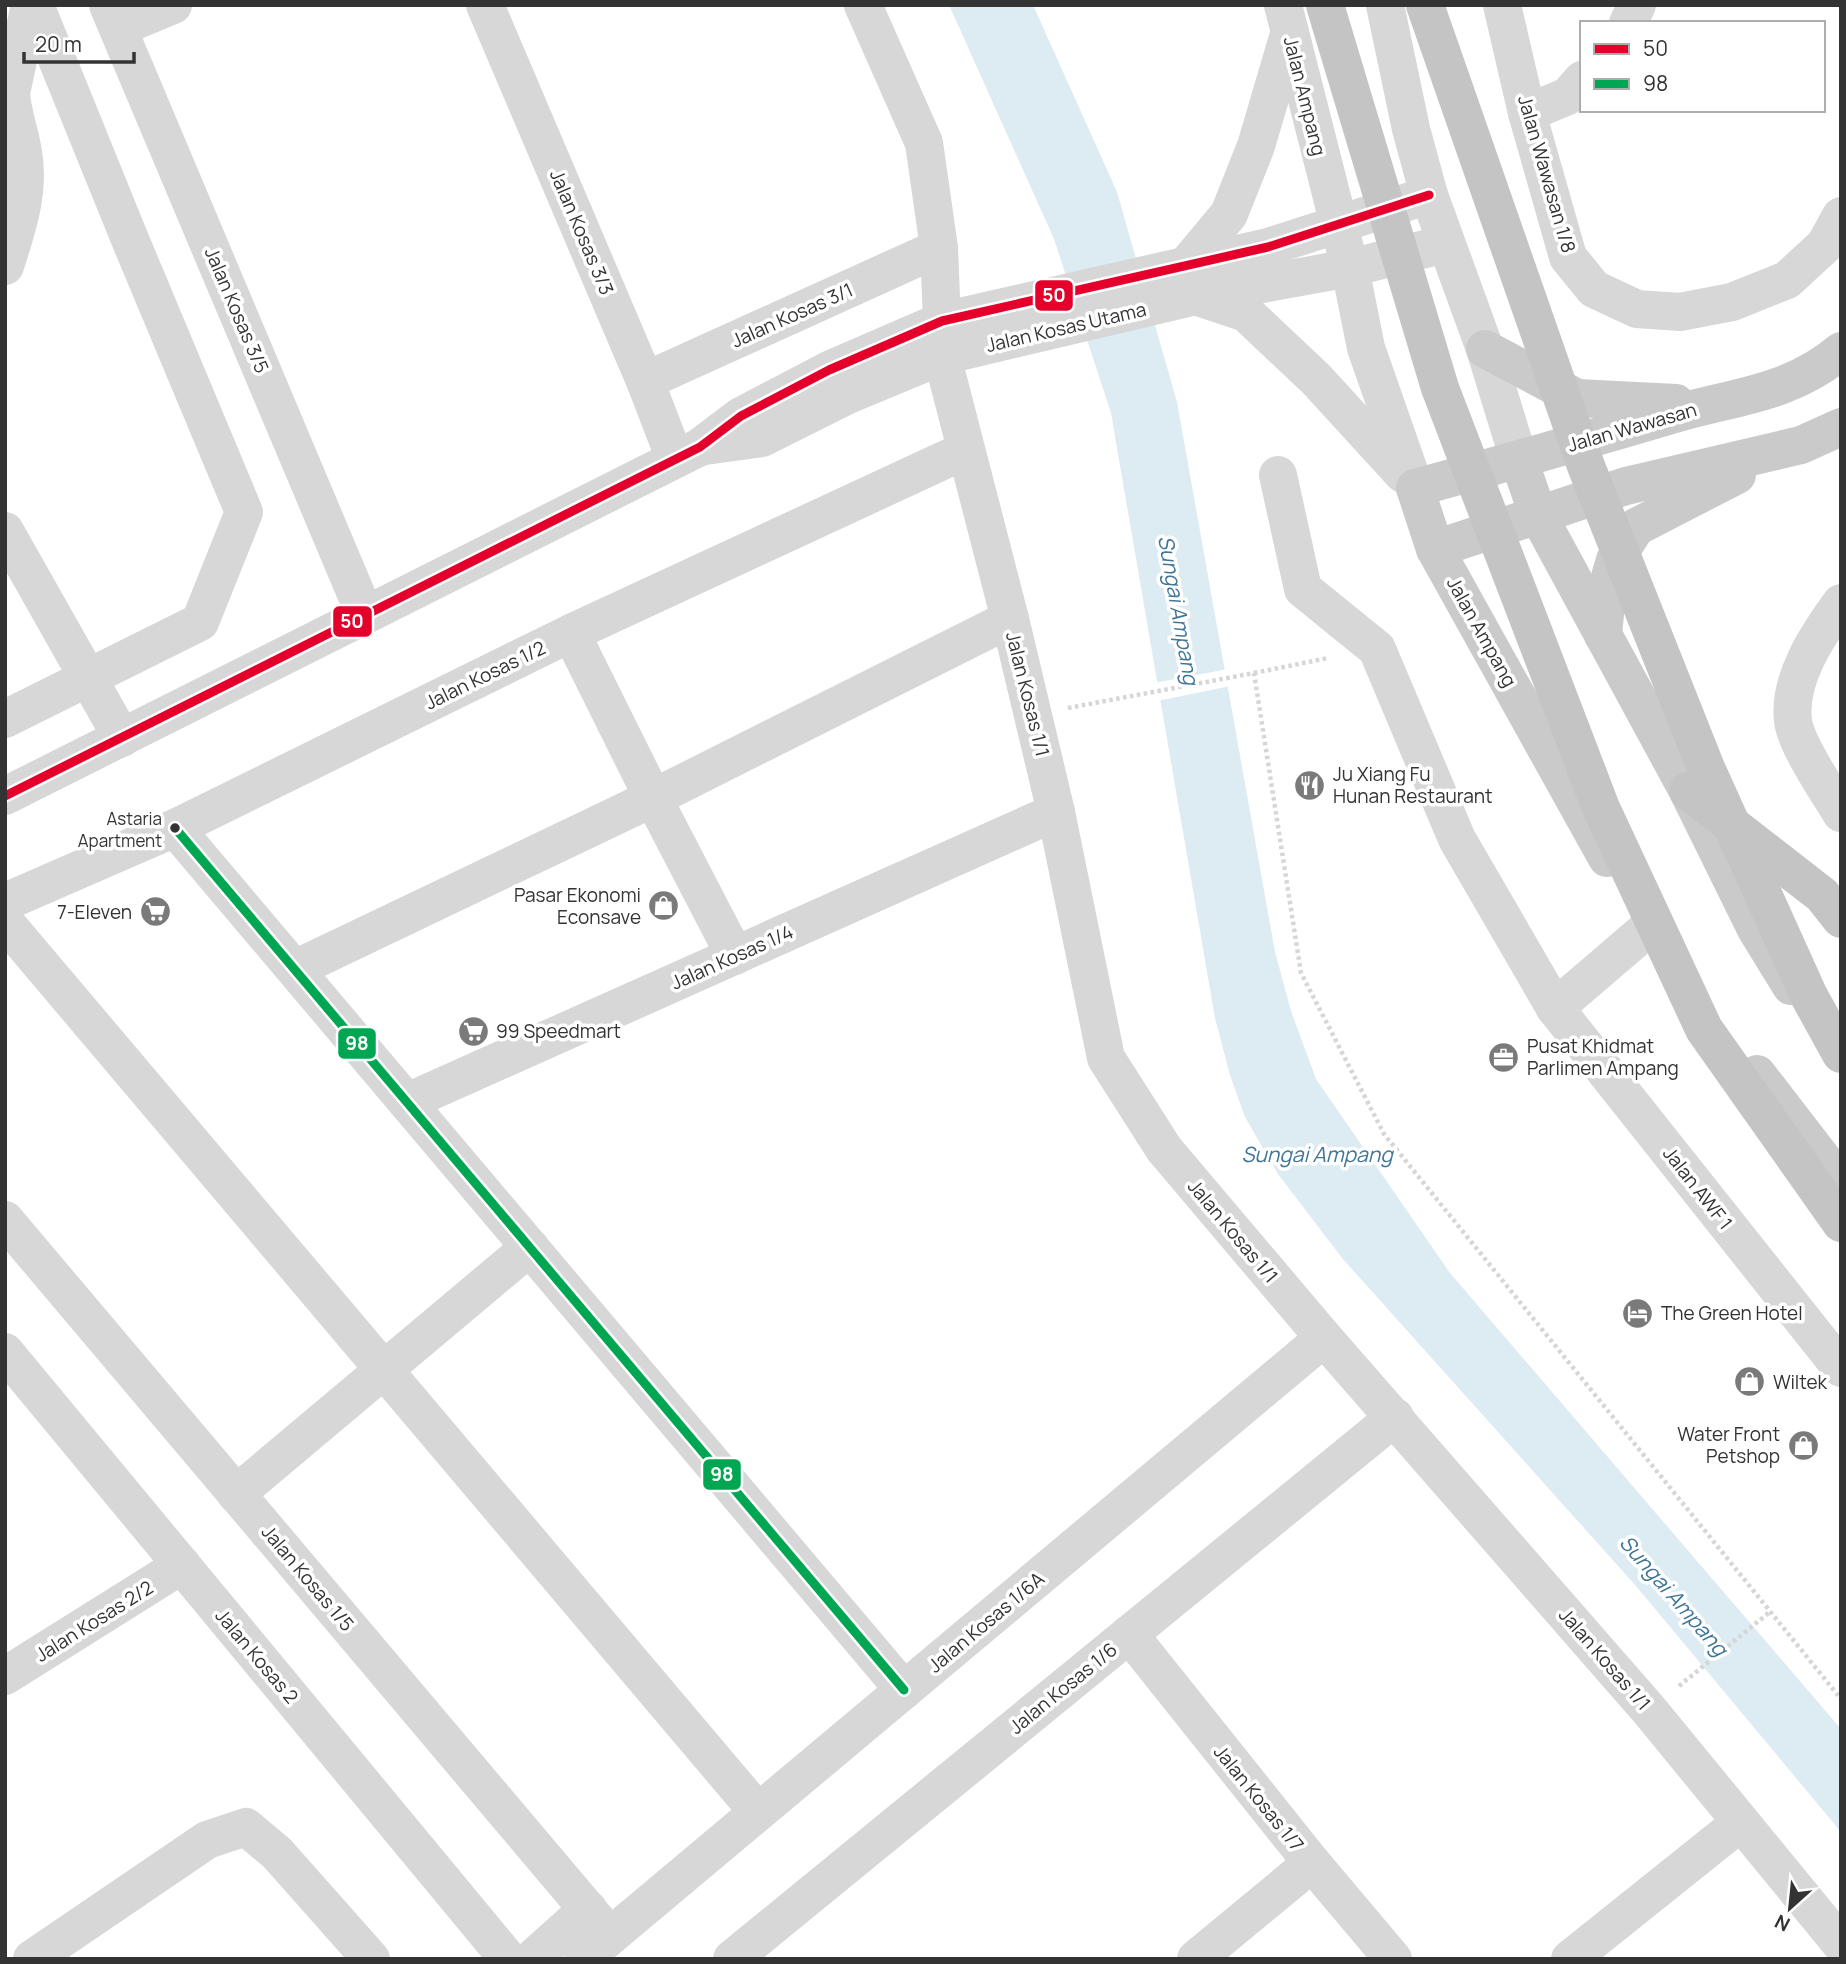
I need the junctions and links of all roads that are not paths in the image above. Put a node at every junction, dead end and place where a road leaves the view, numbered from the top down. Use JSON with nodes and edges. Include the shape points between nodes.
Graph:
{"nodes":[{"id":1,"x":32,"y":5,"type":"edge"},
{"id":2,"x":173,"y":5,"type":"edge"},
{"id":3,"x":485,"y":5,"type":"edge"},
{"id":4,"x":863,"y":5,"type":"edge"},
{"id":5,"x":1325,"y":5,"type":"edge"},
{"id":6,"x":1385,"y":5,"type":"edge"},
{"id":7,"x":1425,"y":5,"type":"edge"},
{"id":8,"x":1503,"y":5,"type":"edge"},
{"id":9,"x":1637,"y":5,"type":"edge"},
{"id":10,"x":113,"y":17,"type":"edge"},
{"id":11,"x":1286,"y":20,"type":"edge"},
{"id":12,"x":1629,"y":21,"type":"edge"},
{"id":13,"x":1580,"y":82,"type":"edge"},
{"id":14,"x":1527,"y":113,"type":"junction"},
{"id":15,"x":1429,"y":195,"type":"junction"},
{"id":16,"x":1841,"y":216,"type":"edge"},
{"id":17,"x":1338,"y":223,"type":"junction"},
{"id":18,"x":1445,"y":244,"type":"junction"},
{"id":19,"x":939,"y":248,"type":"junction"},
{"id":20,"x":5,"y":266,"type":"edge"},
{"id":21,"x":1350,"y":268,"type":"junction"},
{"id":22,"x":1180,"y":284,"type":"junction"},
{"id":23,"x":953,"y":336,"type":"junction"},
{"id":24,"x":1485,"y":349,"type":"junction"},
{"id":25,"x":1841,"y":351,"type":"edge"},
{"id":26,"x":645,"y":381,"type":"junction"},
{"id":27,"x":1709,"y":404,"type":"junction"},
{"id":28,"x":1841,"y":427,"type":"edge"},
{"id":29,"x":1801,"y":445,"type":"junction"},
{"id":30,"x":965,"y":450,"type":"junction"},
{"id":31,"x":687,"y":453,"type":"junction"},
{"id":32,"x":1519,"y":460,"type":"junction"},
{"id":33,"x":1278,"y":475,"type":"dead end"},
{"id":34,"x":1415,"y":488,"type":"junction"},
{"id":35,"x":1538,"y":515,"type":"junction"},
{"id":36,"x":5,"y":531,"type":"edge"},
{"id":37,"x":1435,"y":548,"type":"junction"},
{"id":38,"x":1841,"y":603,"type":"edge"},
{"id":39,"x":365,"y":615,"type":"junction"},
{"id":40,"x":1010,"y":619,"type":"junction"},
{"id":41,"x":571,"y":633,"type":"junction"},
{"id":42,"x":1603,"y":635,"type":"junction"},
{"id":43,"x":87,"y":678,"type":"junction"},
{"id":44,"x":5,"y":719,"type":"edge"},
{"id":45,"x":122,"y":738,"type":"junction"},
{"id":46,"x":1688,"y":790,"type":"junction"},
{"id":47,"x":5,"y":796,"type":"edge"},
{"id":48,"x":653,"y":798,"type":"junction"},
{"id":49,"x":1056,"y":812,"type":"junction"},
{"id":50,"x":1841,"y":813,"type":"edge"},
{"id":51,"x":175,"y":828,"type":"junction"},
{"id":52,"x":5,"y":902,"type":"edge"},
{"id":53,"x":1841,"y":919,"type":"edge"},
{"id":54,"x":5,"y":922,"type":"edge"},
{"id":55,"x":1646,"y":930,"type":"junction"},
{"id":56,"x":735,"y":956,"type":"junction"},
{"id":57,"x":295,"y":969,"type":"junction"},
{"id":58,"x":1555,"y":1008,"type":"junction"},
{"id":59,"x":1841,"y":1054,"type":"edge"},
{"id":60,"x":1841,"y":1067,"type":"edge"},
{"id":61,"x":407,"y":1102,"type":"junction"},
{"id":62,"x":1841,"y":1183,"type":"edge"},
{"id":63,"x":5,"y":1220,"type":"edge"},
{"id":64,"x":1841,"y":1223,"type":"edge"},
{"id":65,"x":530,"y":1247,"type":"junction"},
{"id":66,"x":1324,"y":1338,"type":"junction"},
{"id":67,"x":5,"y":1352,"type":"edge"},
{"id":68,"x":1841,"y":1368,"type":"edge"},
{"id":69,"x":384,"y":1370,"type":"junction"},
{"id":70,"x":1395,"y":1417,"type":"junction"},
{"id":71,"x":236,"y":1494,"type":"junction"},
{"id":72,"x":182,"y":1565,"type":"junction"},
{"id":73,"x":1129,"y":1634,"type":"junction"},
{"id":74,"x":5,"y":1676,"type":"edge"},
{"id":75,"x":904,"y":1690,"type":"junction"},
{"id":76,"x":758,"y":1812,"type":"junction"},
{"id":77,"x":1740,"y":1823,"type":"junction"},
{"id":78,"x":1312,"y":1863,"type":"junction"},
{"id":79,"x":594,"y":1935,"type":"edge"},
{"id":80,"x":1841,"y":1944,"type":"edge"},
{"id":81,"x":32,"y":1959,"type":"edge"},
{"id":82,"x":371,"y":1959,"type":"edge"},
{"id":83,"x":508,"y":1959,"type":"edge"},
{"id":84,"x":533,"y":1959,"type":"edge"},
{"id":85,"x":732,"y":1959,"type":"edge"},
{"id":86,"x":1196,"y":1959,"type":"edge"},
{"id":87,"x":1393,"y":1959,"type":"edge"},
{"id":88,"x":1570,"y":1959,"type":"edge"}],
"edges":[{"from":1,"to":20,"type":"street","via":[[11,93],[26,174],[24,200]]},
{"from":1,"to":43,"type":"street","via":[[244,512],[200,622]]},
{"from":2,"to":10,"type":"street"},
{"from":3,"to":26,"type":"street","name":"Jalan Kosas 3/3"},
{"from":4,"to":19,"type":"street","via":[[924,143]]},
{"from":5,"to":64,"type":"highway","bridge":true,"via":[[1440,388],[1601,808],[1704,1029]]},
{"from":6,"to":15,"type":"street"},
{"from":7,"to":59,"type":"highway","bridge":true,"via":[[1586,466],[1706,768],[1809,996]]},
{"from":8,"to":14,"type":"street","name":"Jalan Wawasan 1/8"},
{"from":9,"to":12,"type":"street"},
{"from":10,"to":39,"type":"street","name":"Jalan Kosas 3/5"},
{"from":11,"to":17,"type":"street","name":"Jalan Ampang"},
{"from":11,"to":22,"type":"street","via":[[1256,146],[1229,214]]},
{"from":13,"to":14,"type":"street","via":[[1568,96]]},
{"from":14,"to":16,"type":"street","name":"Jalan Wawasan 1/8","via":[[1568,257],[1594,289],[1637,309],[1680,312],[1732,302],[1787,280],[1825,245]]},
{"from":15,"to":17,"type":"street","name":"Jalan Kosas Utama"},
{"from":15,"to":18,"type":"street"},
{"from":17,"to":21,"type":"street","name":"Jalan Ampang"},
{"from":17,"to":22,"type":"street","name":"Jalan Kosas Utama"},
{"from":18,"to":21,"type":"street","name":"Jalan Kosas Utama"},
{"from":18,"to":24,"type":"street"},
{"from":19,"to":23,"type":"street"},
{"from":19,"to":26,"type":"street","name":"Jalan Kosas 3/1"},
{"from":21,"to":22,"type":"street","name":"Jalan Kosas Utama"},
{"from":21,"to":34,"type":"street","name":"Jalan Ampang","via":[[1366,348]]},
{"from":22,"to":23,"type":"street","name":"Jalan Kosas Utama"},
{"from":22,"to":34,"type":"street","via":[[1247,313],[1316,379]]},
{"from":23,"to":30,"type":"street","name":"Jalan Kosas 1/1"},
{"from":23,"to":31,"type":"street","name":"Jalan Kosas Utama","via":[[829,370],[741,416]]},
{"from":24,"to":27,"type":"main road","via":[[1577,398]]},
{"from":24,"to":32,"type":"street"},
{"from":25,"to":27,"type":"main road","name":"Jalan Wawasan","via":[[1780,388]]},
{"from":26,"to":31,"type":"street","name":"Jalan Kosas 3/3"},
{"from":27,"to":32,"type":"main road","name":"Jalan Wawasan"},
{"from":28,"to":29,"type":"main road"},
{"from":29,"to":35,"type":"main road","via":[[1626,486]]},
{"from":29,"to":42,"type":"main road","via":[[1636,527],[1615,560]]},
{"from":30,"to":40,"type":"street","name":"Jalan Kosas 1/1"},
{"from":30,"to":41,"type":"street","name":"Jalan Kosas 1/2"},
{"from":31,"to":39,"type":"street","name":"Jalan Kosas Utama"},
{"from":32,"to":34,"type":"main road","name":"Jalan Wawasan"},
{"from":32,"to":35,"type":"main road"},
{"from":33,"to":58,"type":"street","name":"Jalan AWF 1","via":[[1303,589],[1377,649],[1457,839]]},
{"from":34,"to":37,"type":"main road","name":"Jalan Ampang"},
{"from":35,"to":37,"type":"main road"},
{"from":35,"to":42,"type":"main road"},
{"from":36,"to":43,"type":"street"},
{"from":37,"to":55,"type":"main road","name":"Jalan Ampang"},
{"from":38,"to":50,"type":"street","via":[[1818,635],[1794,691],[1793,724]]},
{"from":39,"to":45,"type":"street","name":"Jalan Kosas Utama"},
{"from":40,"to":48,"type":"street"},
{"from":40,"to":49,"type":"street","name":"Jalan Kosas 1/1"},
{"from":41,"to":48,"type":"street"},
{"from":41,"to":51,"type":"street","name":"Jalan Kosas 1/2"},
{"from":42,"to":46,"type":"main road"},
{"from":43,"to":44,"type":"street"},
{"from":43,"to":45,"type":"street"},
{"from":45,"to":47,"type":"street","name":"Jalan Kosas Utama"},
{"from":46,"to":53,"type":"highway","via":[[1822,895]]},
{"from":46,"to":60,"type":"main road","via":[[1756,929]]},
{"from":48,"to":56,"type":"street"},
{"from":48,"to":57,"type":"street"},
{"from":49,"to":56,"type":"street","name":"Jalan Kosas 1/4"},
{"from":49,"to":66,"type":"street","name":"Jalan Kosas 1/1","via":[[1106,1059],[1164,1149]]},
{"from":51,"to":52,"type":"street","name":"Jalan Kosas 1/2"},
{"from":51,"to":57,"type":"street"},
{"from":54,"to":69,"type":"street"},
{"from":55,"to":58,"type":"street"},
{"from":55,"to":62,"type":"main road","name":"Jalan Ampang"},
{"from":56,"to":61,"type":"street","name":"Jalan Kosas 1/4"},
{"from":57,"to":61,"type":"street"},
{"from":58,"to":68,"type":"street","name":"Jalan AWF 1"},
{"from":61,"to":65,"type":"street"},
{"from":63,"to":71,"type":"street","name":"Jalan Kosas 1/5"},
{"from":65,"to":69,"type":"street"},
{"from":65,"to":75,"type":"street"},
{"from":66,"to":70,"type":"street","name":"Jalan Kosas 1/1"},
{"from":66,"to":75,"type":"street","name":"Jalan Kosas 1/6A"},
{"from":67,"to":72,"type":"street","name":"Jalan Kosas 2"},
{"from":69,"to":71,"type":"street"},
{"from":69,"to":76,"type":"street"},
{"from":70,"to":73,"type":"street","name":"Jalan Kosas 1/6"},
{"from":70,"to":77,"type":"street","name":"Jalan Kosas 1/1","via":[[1649,1710]]},
{"from":71,"to":79,"type":"street","name":"Jalan Kosas 1/5"},
{"from":72,"to":74,"type":"street","name":"Jalan Kosas 2/2"},
{"from":72,"to":83,"type":"street","name":"Jalan Kosas 2"},
{"from":73,"to":78,"type":"street","name":"Jalan Kosas 1/7"},
{"from":73,"to":85,"type":"street","name":"Jalan Kosas 1/6"},
{"from":75,"to":76,"type":"street","name":"Jalan Kosas 1/6A"},
{"from":76,"to":79,"type":"street","name":"Jalan Kosas 1/6A"},
{"from":77,"to":80,"type":"street","name":"Jalan Kosas 1/1"},
{"from":77,"to":88,"type":"street"},
{"from":78,"to":86,"type":"street"},
{"from":78,"to":87,"type":"street","name":"Jalan Kosas 1/7"},
{"from":79,"to":84,"type":"street","name":"Jalan Kosas 1/6A"},
{"from":81,"to":82,"type":"street","via":[[207,1840],[246,1827],[277,1853]]}]}
